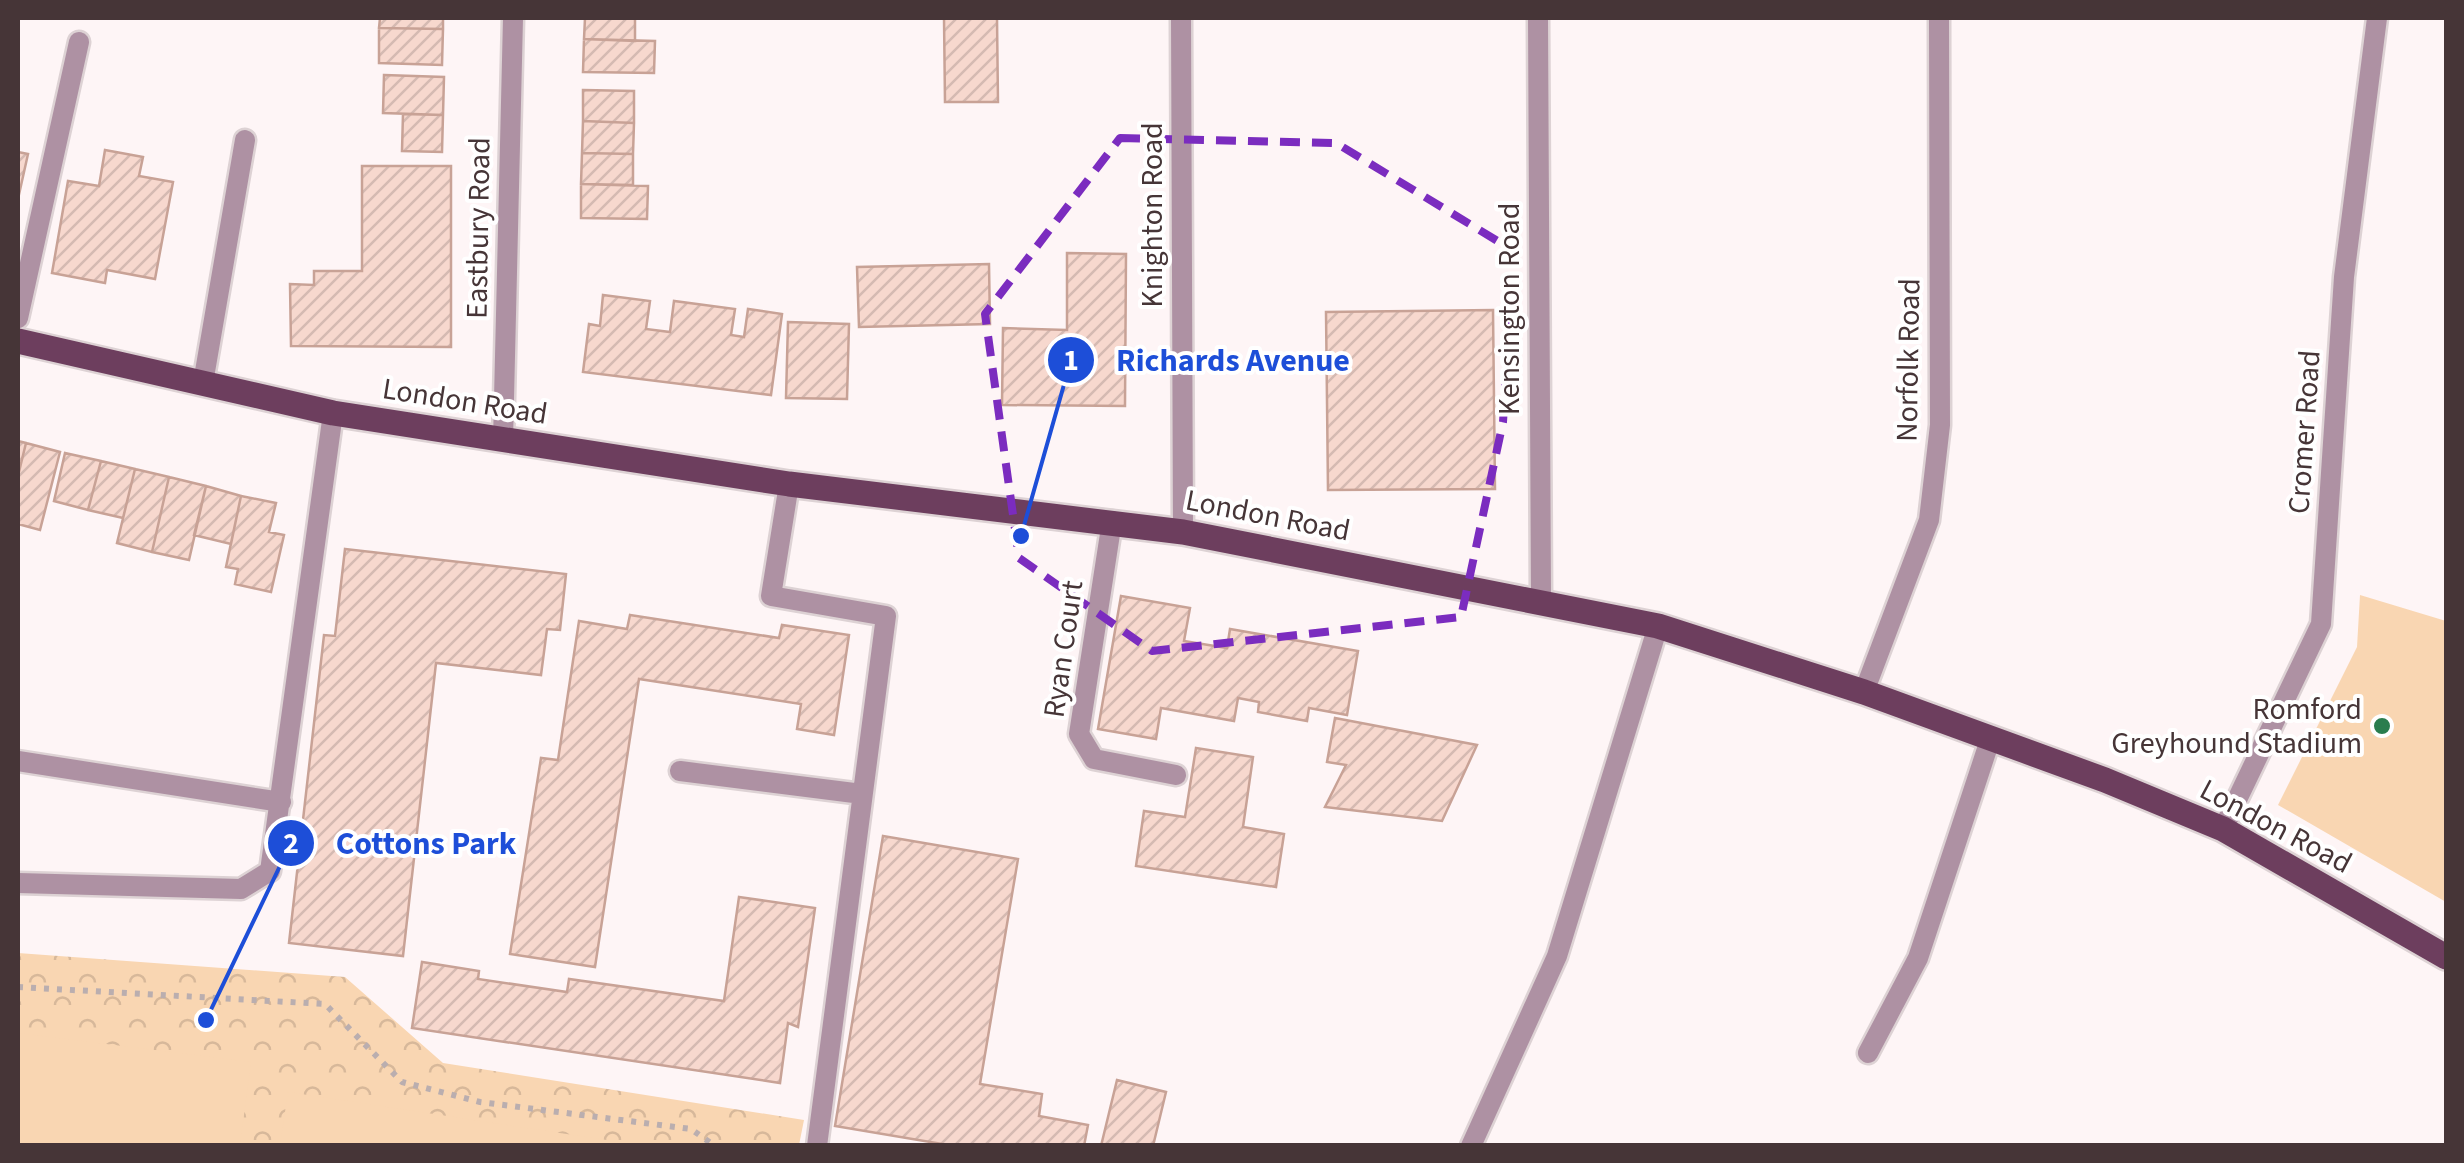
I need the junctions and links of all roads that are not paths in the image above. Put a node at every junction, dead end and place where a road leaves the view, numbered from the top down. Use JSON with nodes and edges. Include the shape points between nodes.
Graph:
{"nodes":[{"id":1,"x":513,"y":18,"type":"edge"},
{"id":2,"x":1181,"y":18,"type":"edge"},
{"id":3,"x":1538,"y":18,"type":"edge"},
{"id":4,"x":1939,"y":18,"type":"edge"},
{"id":5,"x":2377,"y":18,"type":"edge"},
{"id":6,"x":79,"y":42,"type":"dead end"},
{"id":7,"x":246,"y":140,"type":"dead end"},
{"id":8,"x":18,"y":318,"type":"edge"},
{"id":9,"x":18,"y":341,"type":"edge"},
{"id":10,"x":203,"y":383,"type":"junction"},
{"id":11,"x":333,"y":413,"type":"junction"},
{"id":12,"x":503,"y":441,"type":"junction"},
{"id":13,"x":789,"y":484,"type":"junction"},
{"id":14,"x":1112,"y":521,"type":"junction"},
{"id":15,"x":1183,"y":532,"type":"junction"},
{"id":16,"x":1541,"y":600,"type":"junction"},
{"id":17,"x":1658,"y":626,"type":"junction"},
{"id":18,"x":1864,"y":692,"type":"junction"},
{"id":19,"x":1991,"y":737,"type":"junction"},
{"id":20,"x":18,"y":761,"type":"edge"},
{"id":21,"x":680,"y":771,"type":"dead end"},
{"id":22,"x":1176,"y":775,"type":"dead end"},
{"id":23,"x":862,"y":794,"type":"junction"},
{"id":24,"x":280,"y":802,"type":"junction"},
{"id":25,"x":2222,"y":830,"type":"junction"},
{"id":26,"x":18,"y":883,"type":"edge"},
{"id":27,"x":2446,"y":957,"type":"edge"},
{"id":28,"x":1868,"y":1053,"type":"dead end"},
{"id":29,"x":816,"y":1146,"type":"edge"},
{"id":30,"x":1471,"y":1146,"type":"edge"}],
"edges":[{"from":1,"to":12,"type":"street","name":"Eastbury Road"},
{"from":2,"to":15,"type":"street","name":"Knighton Road"},
{"from":3,"to":16,"type":"street","name":"Kensington Road"},
{"from":4,"to":18,"type":"street","name":"Norfolk Road","via":[[1940,425],[1929,520]]},
{"from":5,"to":25,"type":"street","name":"Cromer Road","via":[[2344,276],[2321,624]]},
{"from":6,"to":8,"type":"street"},
{"from":7,"to":10,"type":"street"},
{"from":9,"to":10,"type":"main road","name":"London Road"},
{"from":10,"to":11,"type":"main road","name":"London Road"},
{"from":11,"to":12,"type":"main road","name":"London Road"},
{"from":11,"to":24,"type":"street"},
{"from":12,"to":13,"type":"main road","name":"London Road"},
{"from":13,"to":14,"type":"main road","name":"London Road"},
{"from":13,"to":23,"type":"street","via":[[771,596],[886,616]]},
{"from":14,"to":15,"type":"main road","name":"London Road"},
{"from":14,"to":22,"type":"street","name":"Ryan Court","via":[[1079,734],[1094,759]]},
{"from":15,"to":16,"type":"main road","name":"London Road"},
{"from":16,"to":17,"type":"main road","name":"London Road"},
{"from":17,"to":18,"type":"main road","name":"London Road"},
{"from":17,"to":30,"type":"street","via":[[1556,956]]},
{"from":18,"to":19,"type":"main road","name":"London Road"},
{"from":19,"to":25,"type":"main road","name":"London Road"},
{"from":19,"to":28,"type":"street","via":[[1918,958]]},
{"from":20,"to":24,"type":"street"},
{"from":21,"to":23,"type":"street"},
{"from":23,"to":29,"type":"street"},
{"from":24,"to":26,"type":"street","via":[[270,871],[241,890]]},
{"from":25,"to":27,"type":"main road","name":"London Road"}]}
